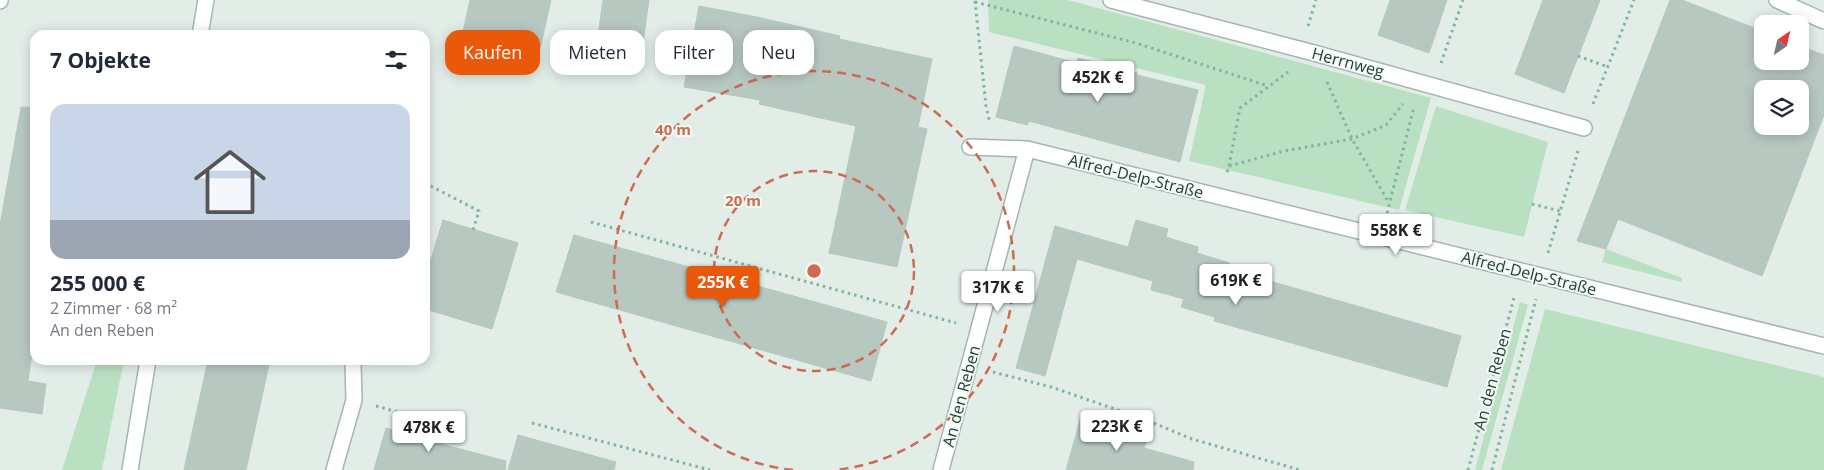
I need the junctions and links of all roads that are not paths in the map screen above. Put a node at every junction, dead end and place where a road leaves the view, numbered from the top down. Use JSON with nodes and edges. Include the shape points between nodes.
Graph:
{"nodes":[{"id":1,"x":206,"y":0,"type":"edge"},
{"id":2,"x":1111,"y":0,"type":"edge"},
{"id":3,"x":1776,"y":0,"type":"edge"},
{"id":4,"x":1824,"y":21,"type":"edge"},
{"id":5,"x":201,"y":30,"type":"edge"},
{"id":6,"x":1584,"y":128,"type":"dead end"},
{"id":7,"x":970,"y":147,"type":"dead end"},
{"id":8,"x":1027,"y":149,"type":"junction"},
{"id":9,"x":1824,"y":346,"type":"edge"},
{"id":10,"x":147,"y":365,"type":"edge"},
{"id":11,"x":353,"y":365,"type":"edge"},
{"id":12,"x":130,"y":470,"type":"edge"},
{"id":13,"x":334,"y":470,"type":"edge"},
{"id":14,"x":941,"y":470,"type":"edge"}],
"edges":[{"from":1,"to":5,"type":"street"},
{"from":2,"to":6,"type":"street","name":"Herrnweg"},
{"from":3,"to":4,"type":"street"},
{"from":7,"to":8,"type":"street","name":"Alfred-Delp-Straße"},
{"from":8,"to":9,"type":"street","name":"Alfred-Delp-Straße"},
{"from":8,"to":14,"type":"street","name":"An den Reben"},
{"from":10,"to":12,"type":"street"},
{"from":11,"to":13,"type":"street","via":[[354,400]]}]}
